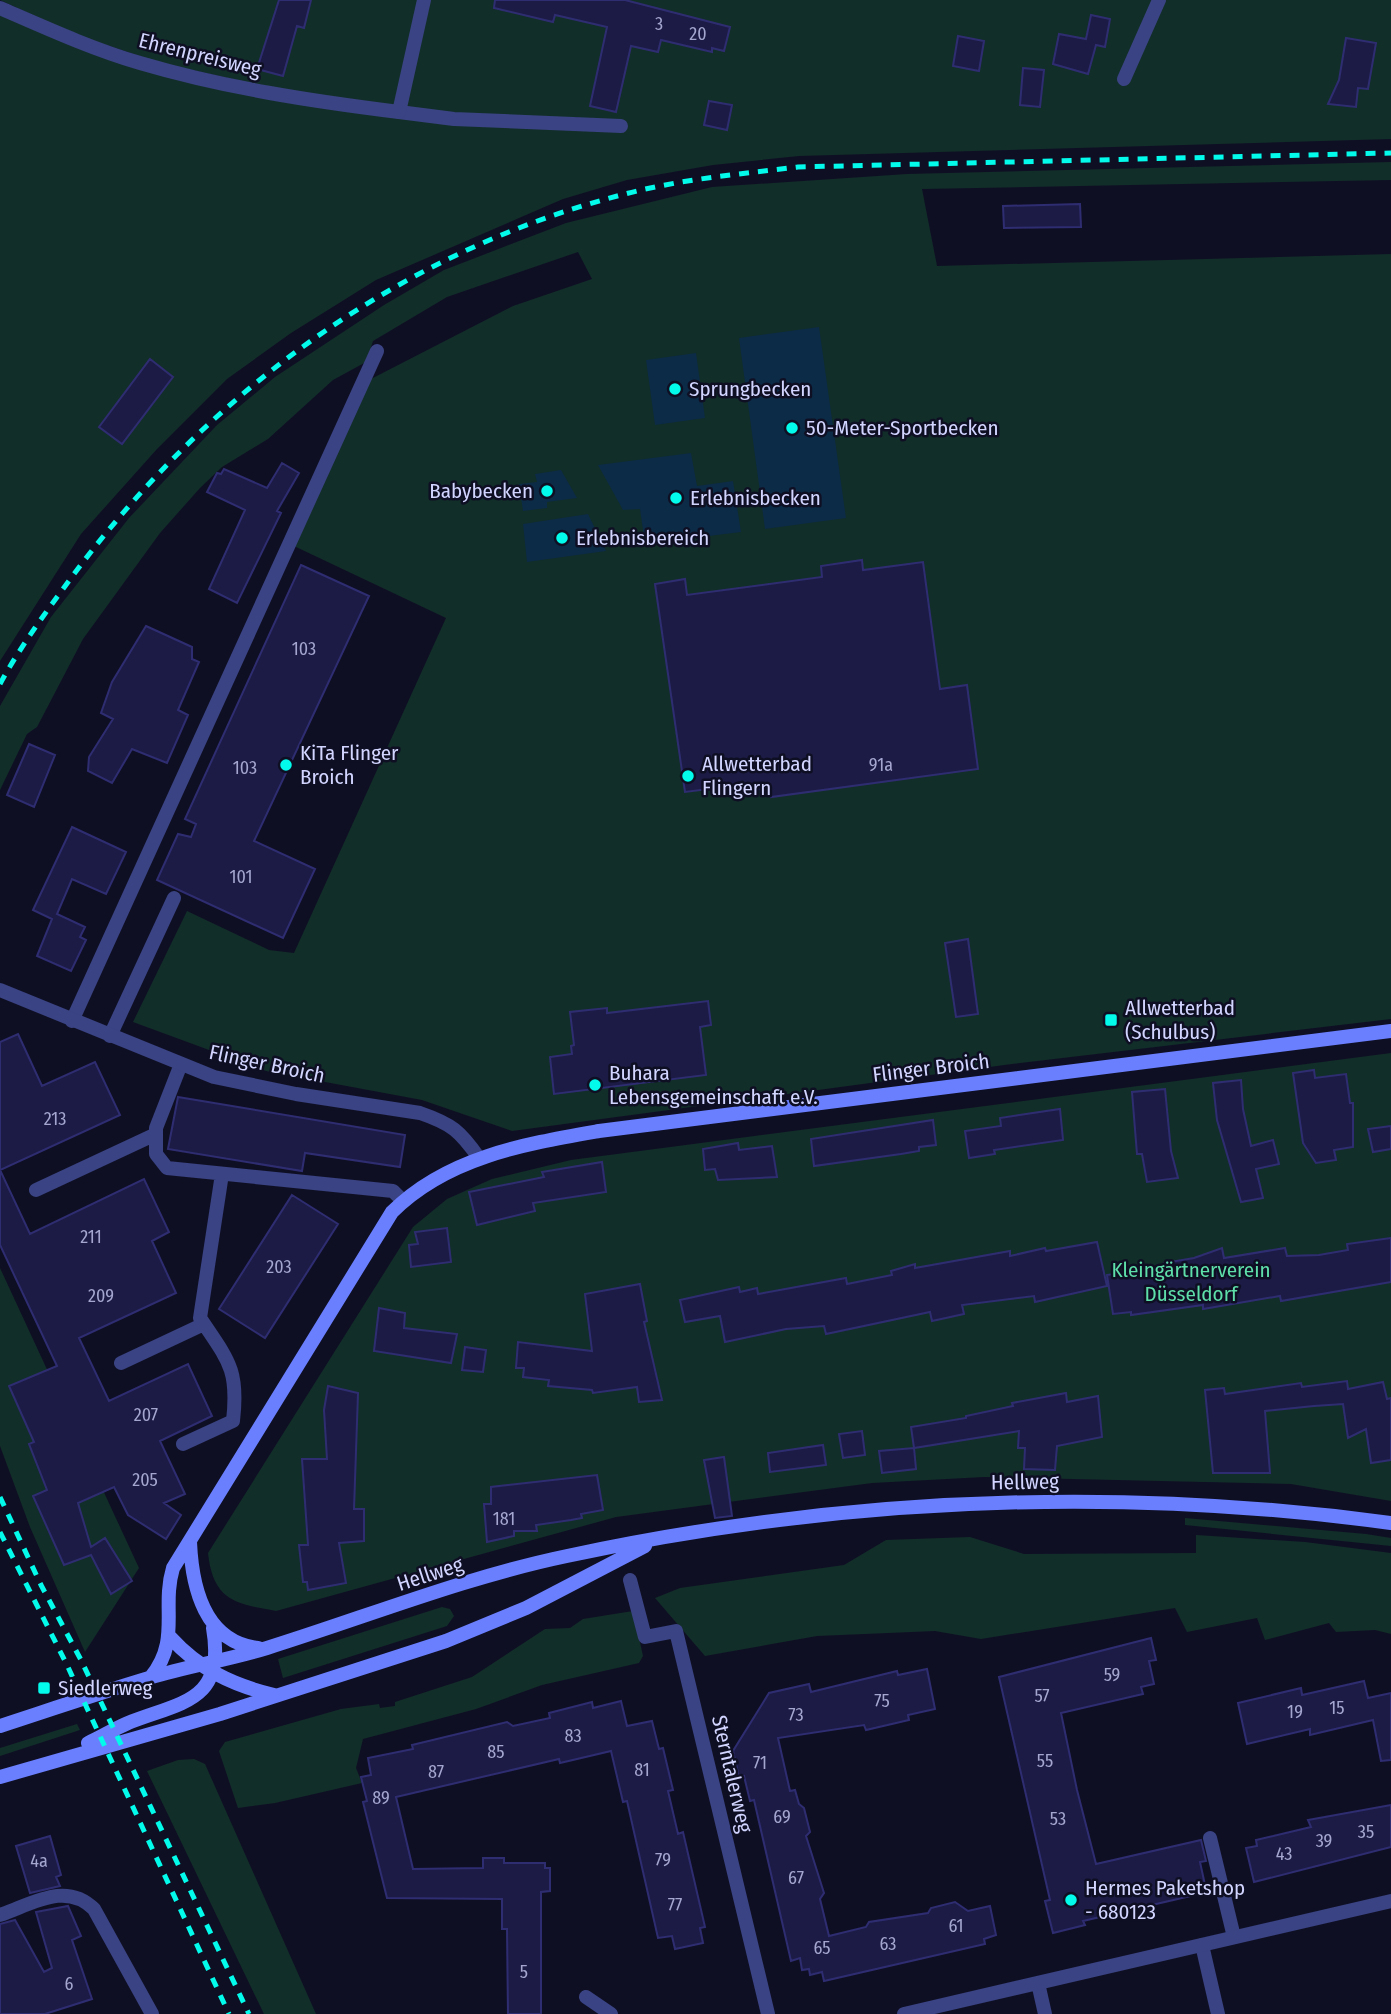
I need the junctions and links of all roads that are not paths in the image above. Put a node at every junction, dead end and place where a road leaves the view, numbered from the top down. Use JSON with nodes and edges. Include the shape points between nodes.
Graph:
{"nodes":[{"id":1,"x":424,"y":0,"type":"edge"},
{"id":2,"x":1159,"y":0,"type":"edge"},
{"id":3,"x":0,"y":8,"type":"edge"},
{"id":4,"x":1125,"y":79,"type":"dead end"},
{"id":5,"x":399,"y":112,"type":"junction"},
{"id":6,"x":621,"y":126,"type":"dead end"},
{"id":7,"x":377,"y":351,"type":"dead end"},
{"id":8,"x":174,"y":898,"type":"dead end"},
{"id":9,"x":0,"y":990,"type":"edge"},
{"id":10,"x":72,"y":1021,"type":"junction"},
{"id":11,"x":1391,"y":1031,"type":"edge"},
{"id":12,"x":110,"y":1036,"type":"junction"},
{"id":13,"x":181,"y":1064,"type":"junction"},
{"id":14,"x":156,"y":1134,"type":"junction"},
{"id":15,"x":479,"y":1158,"type":"junction"},
{"id":16,"x":222,"y":1174,"type":"junction"},
{"id":17,"x":36,"y":1190,"type":"dead end"},
{"id":18,"x":403,"y":1201,"type":"junction"},
{"id":19,"x":204,"y":1324,"type":"junction"},
{"id":20,"x":121,"y":1363,"type":"dead end"},
{"id":21,"x":184,"y":1444,"type":"dead end"},
{"id":22,"x":1391,"y":1522,"type":"edge"},
{"id":23,"x":662,"y":1538,"type":"junction"},
{"id":24,"x":190,"y":1541,"type":"junction"},
{"id":25,"x":630,"y":1580,"type":"dead end"},
{"id":26,"x":213,"y":1628,"type":"junction"},
{"id":27,"x":170,"y":1637,"type":"junction"},
{"id":28,"x":263,"y":1649,"type":"junction"},
{"id":29,"x":209,"y":1666,"type":"junction"},
{"id":30,"x":150,"y":1677,"type":"junction"},
{"id":31,"x":275,"y":1696,"type":"junction"},
{"id":32,"x":0,"y":1726,"type":"edge"},
{"id":33,"x":62,"y":1757,"type":"junction"},
{"id":34,"x":0,"y":1777,"type":"edge"},
{"id":35,"x":1210,"y":1838,"type":"dead end"},
{"id":36,"x":1391,"y":1901,"type":"edge"},
{"id":37,"x":0,"y":1915,"type":"edge"},
{"id":38,"x":1234,"y":1937,"type":"junction"},
{"id":39,"x":1202,"y":1945,"type":"junction"},
{"id":40,"x":1038,"y":1983,"type":"junction"},
{"id":41,"x":586,"y":1997,"type":"dead end"},
{"id":42,"x":152,"y":2014,"type":"edge"},
{"id":43,"x":611,"y":2014,"type":"edge"},
{"id":44,"x":768,"y":2014,"type":"edge"},
{"id":45,"x":904,"y":2014,"type":"edge"},
{"id":46,"x":1045,"y":2014,"type":"edge"},
{"id":47,"x":1218,"y":2014,"type":"edge"}],
"edges":[{"from":1,"to":5,"type":"street"},
{"from":2,"to":4,"type":"street"},
{"from":3,"to":5,"type":"street","name":"Ehrenpreisweg","via":[[139,63],[292,98]]},
{"from":5,"to":6,"type":"street","name":"Ehrenpreisweg","via":[[454,119]]},
{"from":7,"to":10,"type":"street"},
{"from":8,"to":12,"type":"street"},
{"from":9,"to":10,"type":"street","name":"Flinger Broich"},
{"from":10,"to":12,"type":"street","name":"Flinger Broich"},
{"from":11,"to":15,"type":"main road","name":"Flinger Broich","via":[[599,1131]]},
{"from":12,"to":13,"type":"street","name":"Flinger Broich"},
{"from":13,"to":14,"type":"street"},
{"from":13,"to":15,"type":"street","name":"Flinger Broich","via":[[214,1077],[296,1094],[420,1113],[460,1131]]},
{"from":14,"to":16,"type":"street","via":[[156,1154],[167,1168]]},
{"from":14,"to":17,"type":"street"},
{"from":15,"to":18,"type":"main road","name":"Flinger Broich","via":[[433,1179]]},
{"from":16,"to":18,"type":"street","via":[[393,1191]]},
{"from":16,"to":19,"type":"street","via":[[200,1318]]},
{"from":18,"to":24,"type":"main road","name":"Flinger Broich"},
{"from":19,"to":20,"type":"street"},
{"from":19,"to":21,"type":"street","via":[[233,1368],[233,1422]]},
{"from":22,"to":23,"type":"main road","name":"Hellweg","via":[[1204,1504],[1042,1502],[844,1511]]},
{"from":23,"to":28,"type":"main road","name":"Hellweg","via":[[513,1570]]},
{"from":23,"to":31,"type":"main road","name":"Hellweg","via":[[481,1628]]},
{"from":24,"to":26,"type":"main road","via":[[194,1583]]},
{"from":24,"to":27,"type":"main road","name":"Flinger Broich","via":[[171,1577]]},
{"from":25,"to":44,"type":"street","name":"Sterntalerweg","via":[[645,1637],[676,1631]]},
{"from":26,"to":28,"type":"main road","via":[[236,1643]]},
{"from":26,"to":29,"type":"main road"},
{"from":27,"to":29,"type":"main road"},
{"from":27,"to":30,"type":"main road"},
{"from":28,"to":29,"type":"main road","name":"Hellweg"},
{"from":29,"to":30,"type":"main road","name":"Hellweg"},
{"from":29,"to":31,"type":"main road","via":[[248,1689]]},
{"from":29,"to":33,"type":"main road","name":"Hellweg","via":[[202,1689],[187,1702],[127,1724]]},
{"from":30,"to":32,"type":"main road","name":"Hellweg"},
{"from":31,"to":33,"type":"main road","name":"Hellweg"},
{"from":33,"to":34,"type":"main road","name":"Hellweg"},
{"from":35,"to":38,"type":"street"},
{"from":36,"to":38,"type":"street"},
{"from":37,"to":42,"type":"street","via":[[56,1896],[83,1898],[94,1909]]},
{"from":38,"to":39,"type":"street"},
{"from":39,"to":40,"type":"street"},
{"from":39,"to":47,"type":"street"},
{"from":40,"to":45,"type":"street"},
{"from":40,"to":46,"type":"street"},
{"from":41,"to":43,"type":"street"}]}
